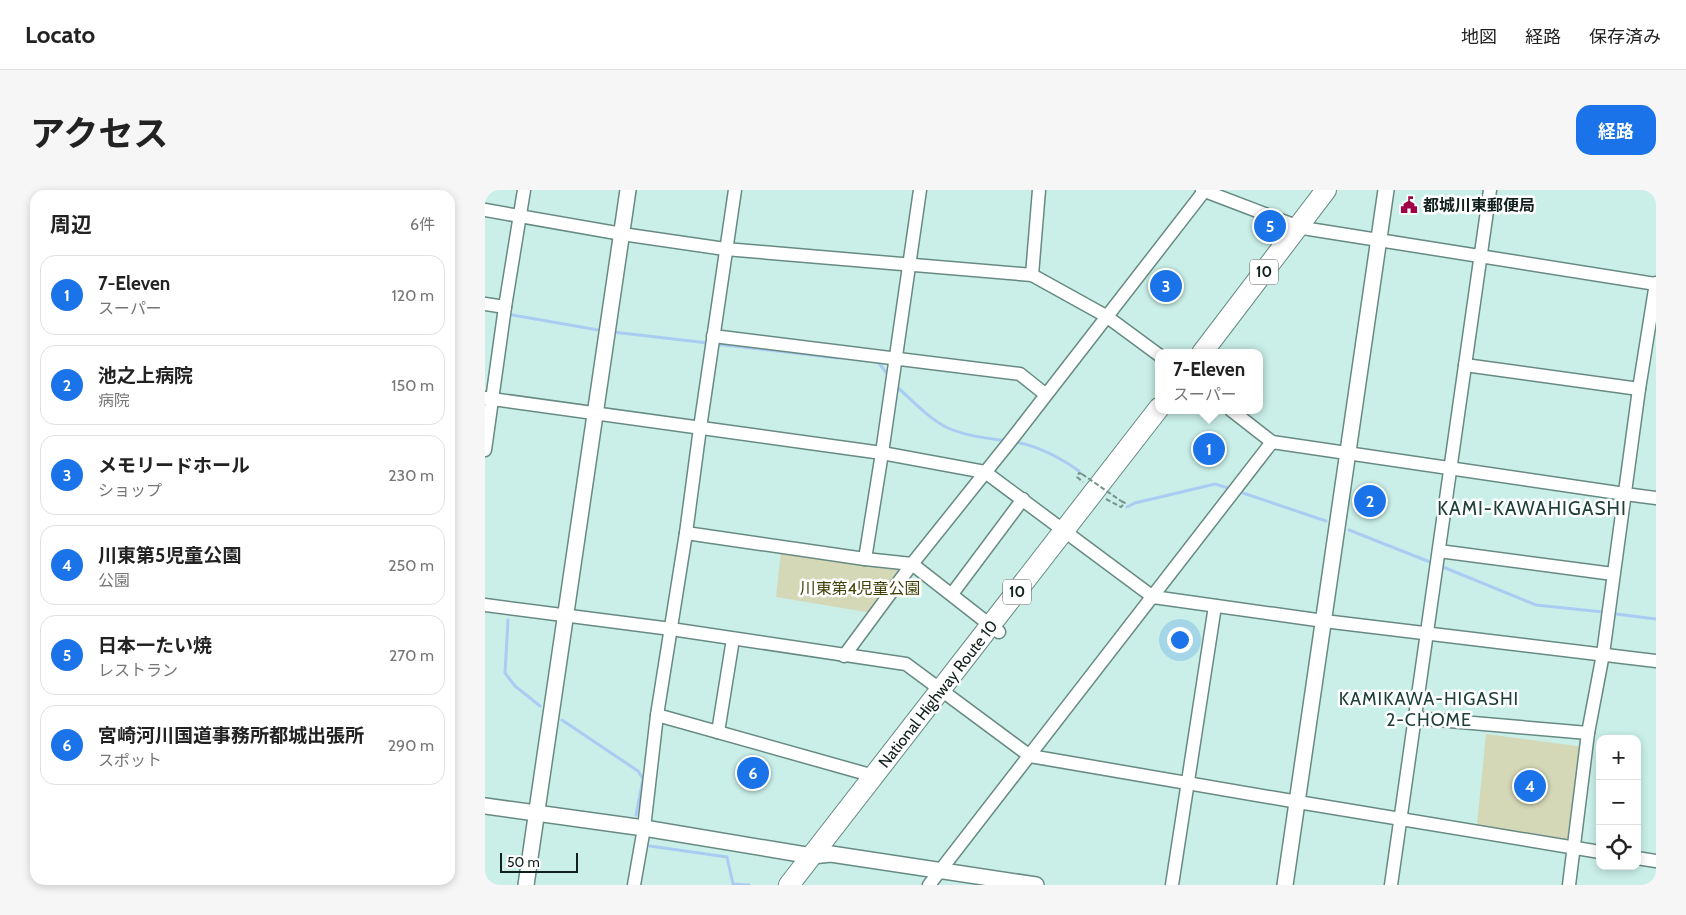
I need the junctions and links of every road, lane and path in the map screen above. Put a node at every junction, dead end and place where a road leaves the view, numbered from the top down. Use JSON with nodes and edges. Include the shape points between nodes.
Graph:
{"nodes":[{"id":1,"x":524,"y":190,"type":"edge"},
{"id":2,"x":628,"y":190,"type":"edge"},
{"id":3,"x":735,"y":190,"type":"edge"},
{"id":4,"x":920,"y":190,"type":"edge"},
{"id":5,"x":1039,"y":190,"type":"edge"},
{"id":6,"x":1204,"y":190,"type":"edge"},
{"id":7,"x":1326,"y":190,"type":"edge"},
{"id":8,"x":1339,"y":190,"type":"edge"},
{"id":9,"x":1386,"y":190,"type":"edge"},
{"id":10,"x":1490,"y":190,"type":"edge"},
{"id":11,"x":485,"y":210,"type":"edge"},
{"id":12,"x":520,"y":216,"type":"junction"},
{"id":13,"x":1304,"y":228,"type":"junction"},
{"id":14,"x":622,"y":234,"type":"junction"},
{"id":15,"x":1380,"y":240,"type":"junction"},
{"id":16,"x":725,"y":249,"type":"junction"},
{"id":17,"x":1481,"y":256,"type":"junction"},
{"id":18,"x":908,"y":264,"type":"junction"},
{"id":19,"x":1032,"y":275,"type":"junction"},
{"id":20,"x":1656,"y":284,"type":"edge"},
{"id":21,"x":485,"y":304,"type":"edge"},
{"id":22,"x":504,"y":314,"type":"junction"},
{"id":23,"x":1106,"y":316,"type":"junction"},
{"id":24,"x":713,"y":336,"type":"junction"},
{"id":25,"x":1205,"y":349,"type":"edge"},
{"id":26,"x":1218,"y":349,"type":"edge"},
{"id":27,"x":1155,"y":352,"type":"edge"},
{"id":28,"x":894,"y":362,"type":"junction"},
{"id":29,"x":1465,"y":365,"type":"junction"},
{"id":30,"x":1639,"y":390,"type":"junction"},
{"id":31,"x":1045,"y":394,"type":"junction"},
{"id":32,"x":489,"y":399,"type":"edge"},
{"id":33,"x":595,"y":414,"type":"junction"},
{"id":34,"x":1155,"y":414,"type":"edge"},
{"id":35,"x":1168,"y":414,"type":"edge"},
{"id":36,"x":1236,"y":414,"type":"edge"},
{"id":37,"x":700,"y":428,"type":"junction"},
{"id":38,"x":1272,"y":442,"type":"junction"},
{"id":39,"x":485,"y":450,"type":"edge"},
{"id":40,"x":882,"y":453,"type":"junction"},
{"id":41,"x":1348,"y":453,"type":"junction"},
{"id":42,"x":1450,"y":468,"type":"junction"},
{"id":43,"x":985,"y":472,"type":"junction"},
{"id":44,"x":1082,"y":474,"type":"dead end"},
{"id":45,"x":1625,"y":494,"type":"junction"},
{"id":46,"x":1656,"y":498,"type":"edge"},
{"id":47,"x":1023,"y":499,"type":"junction"},
{"id":48,"x":1113,"y":499,"type":"junction"},
{"id":49,"x":686,"y":533,"type":"junction"},
{"id":50,"x":1068,"y":534,"type":"junction"},
{"id":51,"x":1439,"y":552,"type":"junction"},
{"id":52,"x":865,"y":559,"type":"junction"},
{"id":53,"x":912,"y":564,"type":"junction"},
{"id":54,"x":1613,"y":574,"type":"junction"},
{"id":55,"x":952,"y":594,"type":"junction"},
{"id":56,"x":1153,"y":598,"type":"junction"},
{"id":57,"x":485,"y":605,"type":"edge"},
{"id":58,"x":1215,"y":606,"type":"junction"},
{"id":59,"x":565,"y":615,"type":"junction"},
{"id":60,"x":1324,"y":621,"type":"junction"},
{"id":61,"x":671,"y":629,"type":"junction"},
{"id":62,"x":995,"y":629,"type":"junction"},
{"id":63,"x":1427,"y":633,"type":"junction"},
{"id":64,"x":733,"y":639,"type":"junction"},
{"id":65,"x":1603,"y":654,"type":"junction"},
{"id":66,"x":844,"y":656,"type":"junction"},
{"id":67,"x":1656,"y":661,"type":"edge"},
{"id":68,"x":946,"y":694,"type":"junction"},
{"id":69,"x":657,"y":715,"type":"junction"},
{"id":70,"x":1415,"y":718,"type":"junction"},
{"id":71,"x":717,"y":732,"type":"junction"},
{"id":72,"x":1588,"y":733,"type":"junction"},
{"id":73,"x":1030,"y":756,"type":"junction"},
{"id":74,"x":874,"y":776,"type":"junction"},
{"id":75,"x":1188,"y":782,"type":"junction"},
{"id":76,"x":1297,"y":802,"type":"junction"},
{"id":77,"x":485,"y":806,"type":"edge"},
{"id":78,"x":538,"y":812,"type":"junction"},
{"id":79,"x":1401,"y":818,"type":"junction"},
{"id":80,"x":644,"y":828,"type":"junction"},
{"id":81,"x":1574,"y":848,"type":"junction"},
{"id":82,"x":1596,"y":851,"type":"edge"},
{"id":83,"x":822,"y":855,"type":"junction"},
{"id":84,"x":1641,"y":859,"type":"edge"},
{"id":85,"x":1656,"y":861,"type":"edge"},
{"id":86,"x":941,"y":871,"type":"junction"},
{"id":87,"x":526,"y":885,"type":"edge"},
{"id":88,"x":634,"y":885,"type":"edge"},
{"id":89,"x":789,"y":885,"type":"edge"},
{"id":90,"x":805,"y":885,"type":"edge"},
{"id":91,"x":929,"y":885,"type":"edge"},
{"id":92,"x":1037,"y":885,"type":"edge"},
{"id":93,"x":1172,"y":885,"type":"edge"},
{"id":94,"x":1285,"y":885,"type":"edge"},
{"id":95,"x":1391,"y":885,"type":"edge"},
{"id":96,"x":1569,"y":885,"type":"edge"}],
"edges":[{"from":1,"to":12,"type":"street"},
{"from":2,"to":14,"type":"street"},
{"from":3,"to":16,"type":"street"},
{"from":4,"to":18,"type":"street"},
{"from":5,"to":19,"type":"street"},
{"from":6,"to":13,"type":"street"},
{"from":6,"to":23,"type":"street"},
{"from":7,"to":13,"type":"highway","number":"10"},
{"from":8,"to":13,"type":"highway","number":"10"},
{"from":9,"to":15,"type":"street"},
{"from":10,"to":17,"type":"street"},
{"from":11,"to":12,"type":"street"},
{"from":12,"to":14,"type":"street"},
{"from":12,"to":22,"type":"street"},
{"from":13,"to":15,"type":"street"},
{"from":13,"to":25,"type":"highway","number":"10"},
{"from":13,"to":26,"type":"highway","number":"10"},
{"from":14,"to":16,"type":"street"},
{"from":14,"to":33,"type":"street"},
{"from":15,"to":17,"type":"street"},
{"from":15,"to":41,"type":"street"},
{"from":16,"to":18,"type":"street"},
{"from":16,"to":24,"type":"street"},
{"from":17,"to":20,"type":"street"},
{"from":17,"to":29,"type":"street"},
{"from":18,"to":19,"type":"street"},
{"from":18,"to":28,"type":"street"},
{"from":19,"to":23,"type":"street"},
{"from":20,"to":30,"type":"street"},
{"from":21,"to":22,"type":"street"},
{"from":22,"to":32,"type":"street"},
{"from":23,"to":27,"type":"street"},
{"from":23,"to":31,"type":"street"},
{"from":24,"to":28,"type":"street"},
{"from":24,"to":37,"type":"street"},
{"from":28,"to":31,"type":"street","via":[[1020,374]]},
{"from":28,"to":40,"type":"street"},
{"from":29,"to":30,"type":"street"},
{"from":29,"to":42,"type":"street"},
{"from":30,"to":45,"type":"street"},
{"from":31,"to":43,"type":"street"},
{"from":32,"to":33,"type":"street"},
{"from":32,"to":39,"type":"street"},
{"from":33,"to":37,"type":"street"},
{"from":33,"to":59,"type":"street"},
{"from":34,"to":50,"type":"highway","name":"National Highway Route 10","number":"10"},
{"from":35,"to":48,"type":"highway","name":"National Highway Route 10","number":"10"},
{"from":36,"to":38,"type":"street"},
{"from":37,"to":40,"type":"street"},
{"from":37,"to":49,"type":"street"},
{"from":38,"to":41,"type":"street"},
{"from":38,"to":56,"type":"street"},
{"from":40,"to":43,"type":"street"},
{"from":40,"to":52,"type":"street"},
{"from":41,"to":42,"type":"street"},
{"from":41,"to":60,"type":"street"},
{"from":42,"to":45,"type":"street"},
{"from":42,"to":51,"type":"street"},
{"from":43,"to":47,"type":"street"},
{"from":43,"to":53,"type":"street"},
{"from":44,"to":48,"type":"path","bridge":true},
{"from":45,"to":46,"type":"street"},
{"from":45,"to":54,"type":"street"},
{"from":47,"to":50,"type":"street"},
{"from":47,"to":55,"type":"street"},
{"from":48,"to":50,"type":"highway","name":"National Highway Route 10","number":"10"},
{"from":49,"to":52,"type":"street"},
{"from":49,"to":61,"type":"street"},
{"from":50,"to":56,"type":"street"},
{"from":50,"to":62,"type":"highway","name":"National Highway Route 10","number":"10"},
{"from":51,"to":54,"type":"street"},
{"from":51,"to":63,"type":"street"},
{"from":52,"to":53,"type":"street"},
{"from":53,"to":55,"type":"street"},
{"from":53,"to":66,"type":"street"},
{"from":54,"to":65,"type":"street"},
{"from":55,"to":62,"type":"street"},
{"from":56,"to":58,"type":"street"},
{"from":56,"to":73,"type":"street"},
{"from":57,"to":59,"type":"street"},
{"from":58,"to":60,"type":"street"},
{"from":58,"to":75,"type":"street"},
{"from":59,"to":61,"type":"street"},
{"from":59,"to":78,"type":"street"},
{"from":60,"to":63,"type":"street"},
{"from":60,"to":76,"type":"street"},
{"from":61,"to":64,"type":"street"},
{"from":61,"to":69,"type":"street"},
{"from":62,"to":68,"type":"highway","name":"National Highway Route 10","number":"10"},
{"from":63,"to":65,"type":"street"},
{"from":63,"to":70,"type":"street"},
{"from":64,"to":66,"type":"street"},
{"from":64,"to":71,"type":"street"},
{"from":65,"to":67,"type":"street"},
{"from":65,"to":72,"type":"street"},
{"from":66,"to":68,"type":"street","via":[[906,664]]},
{"from":68,"to":73,"type":"street"},
{"from":68,"to":74,"type":"highway","name":"National Highway Route 10","number":"10"},
{"from":68,"to":83,"type":"highway","name":"National Highway Route 10","number":"10"},
{"from":69,"to":71,"type":"street"},
{"from":69,"to":80,"type":"street"},
{"from":70,"to":72,"type":"street"},
{"from":70,"to":79,"type":"street"},
{"from":71,"to":74,"type":"street"},
{"from":72,"to":81,"type":"street"},
{"from":73,"to":75,"type":"street"},
{"from":73,"to":86,"type":"street"},
{"from":74,"to":83,"type":"highway","name":"National Highway Route 10","number":"10"},
{"from":75,"to":76,"type":"street"},
{"from":75,"to":93,"type":"street"},
{"from":76,"to":79,"type":"street"},
{"from":76,"to":94,"type":"street"},
{"from":77,"to":78,"type":"street"},
{"from":78,"to":80,"type":"street"},
{"from":78,"to":87,"type":"street"},
{"from":79,"to":81,"type":"street"},
{"from":79,"to":95,"type":"street"},
{"from":80,"to":83,"type":"street"},
{"from":80,"to":88,"type":"street"},
{"from":81,"to":82,"type":"street"},
{"from":81,"to":96,"type":"street"},
{"from":83,"to":86,"type":"street"},
{"from":83,"to":89,"type":"highway","name":"National Highway Route 10","number":"10"},
{"from":83,"to":90,"type":"highway","name":"National Highway Route 10","number":"10"},
{"from":84,"to":85,"type":"street"},
{"from":86,"to":91,"type":"street"},
{"from":86,"to":92,"type":"street"}]}
